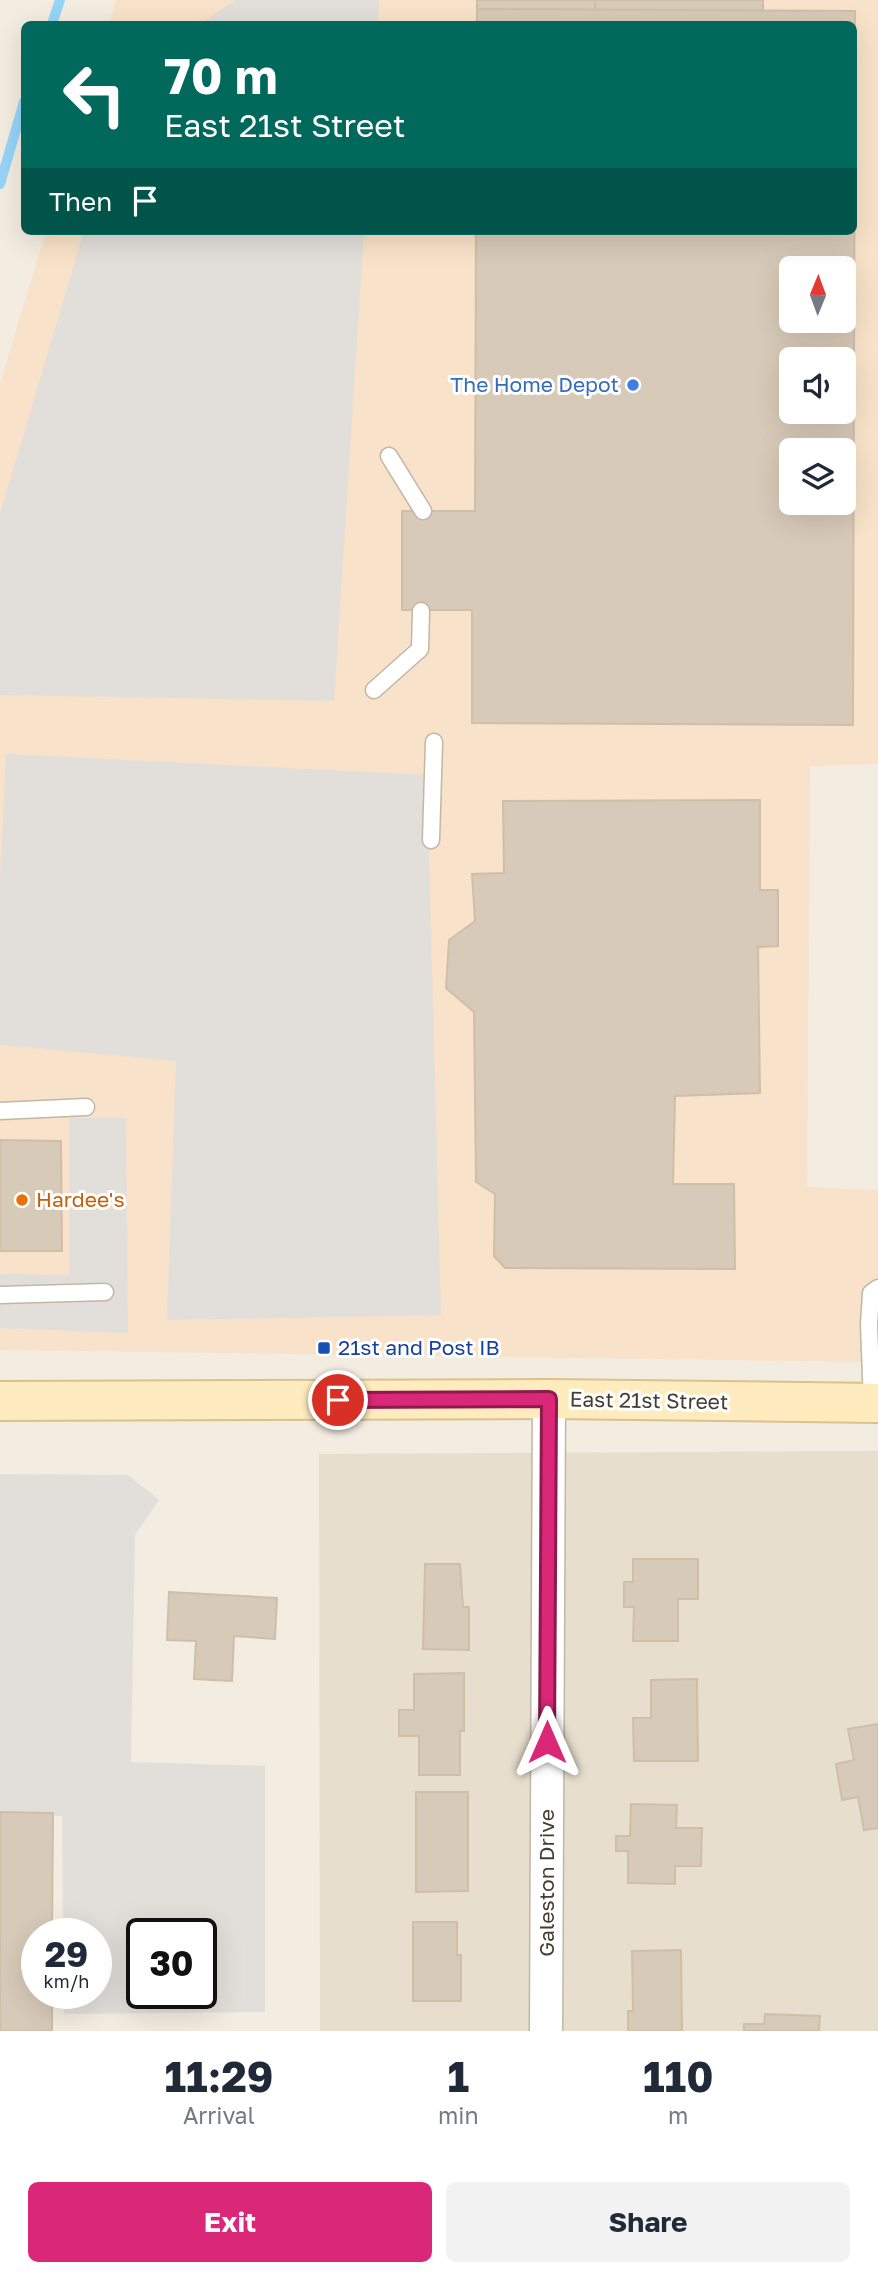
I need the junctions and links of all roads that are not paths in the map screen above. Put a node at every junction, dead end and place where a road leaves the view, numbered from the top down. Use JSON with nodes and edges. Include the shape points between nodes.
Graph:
{"nodes":[{"id":1,"x":389,"y":456,"type":"dead end"},
{"id":2,"x":423,"y":511,"type":"dead end"},
{"id":3,"x":421,"y":611,"type":"dead end"},
{"id":4,"x":374,"y":690,"type":"dead end"},
{"id":5,"x":434,"y":743,"type":"dead end"},
{"id":6,"x":431,"y":840,"type":"dead end"},
{"id":7,"x":86,"y":1107,"type":"dead end"},
{"id":8,"x":0,"y":1111,"type":"edge"},
{"id":9,"x":878,"y":1288,"type":"edge"},
{"id":10,"x":105,"y":1292,"type":"dead end"},
{"id":11,"x":0,"y":1295,"type":"edge"},
{"id":12,"x":549,"y":1399,"type":"junction"},
{"id":13,"x":0,"y":1401,"type":"edge"},
{"id":14,"x":875,"y":1403,"type":"edge"},
{"id":15,"x":546,"y":2031,"type":"edge"}],
"edges":[{"from":1,"to":2,"type":"lane"},
{"from":3,"to":4,"type":"lane","via":[[420,649]]},
{"from":5,"to":6,"type":"lane"},
{"from":7,"to":8,"type":"lane"},
{"from":9,"to":14,"type":"lane","via":[[871,1293],[869,1324]]},
{"from":10,"to":11,"type":"lane"},
{"from":12,"to":13,"type":"main road","name":"East 21st Street"},
{"from":12,"to":14,"type":"main road","name":"East 21st Street"},
{"from":12,"to":15,"type":"street","name":"Galeston Drive"}]}
